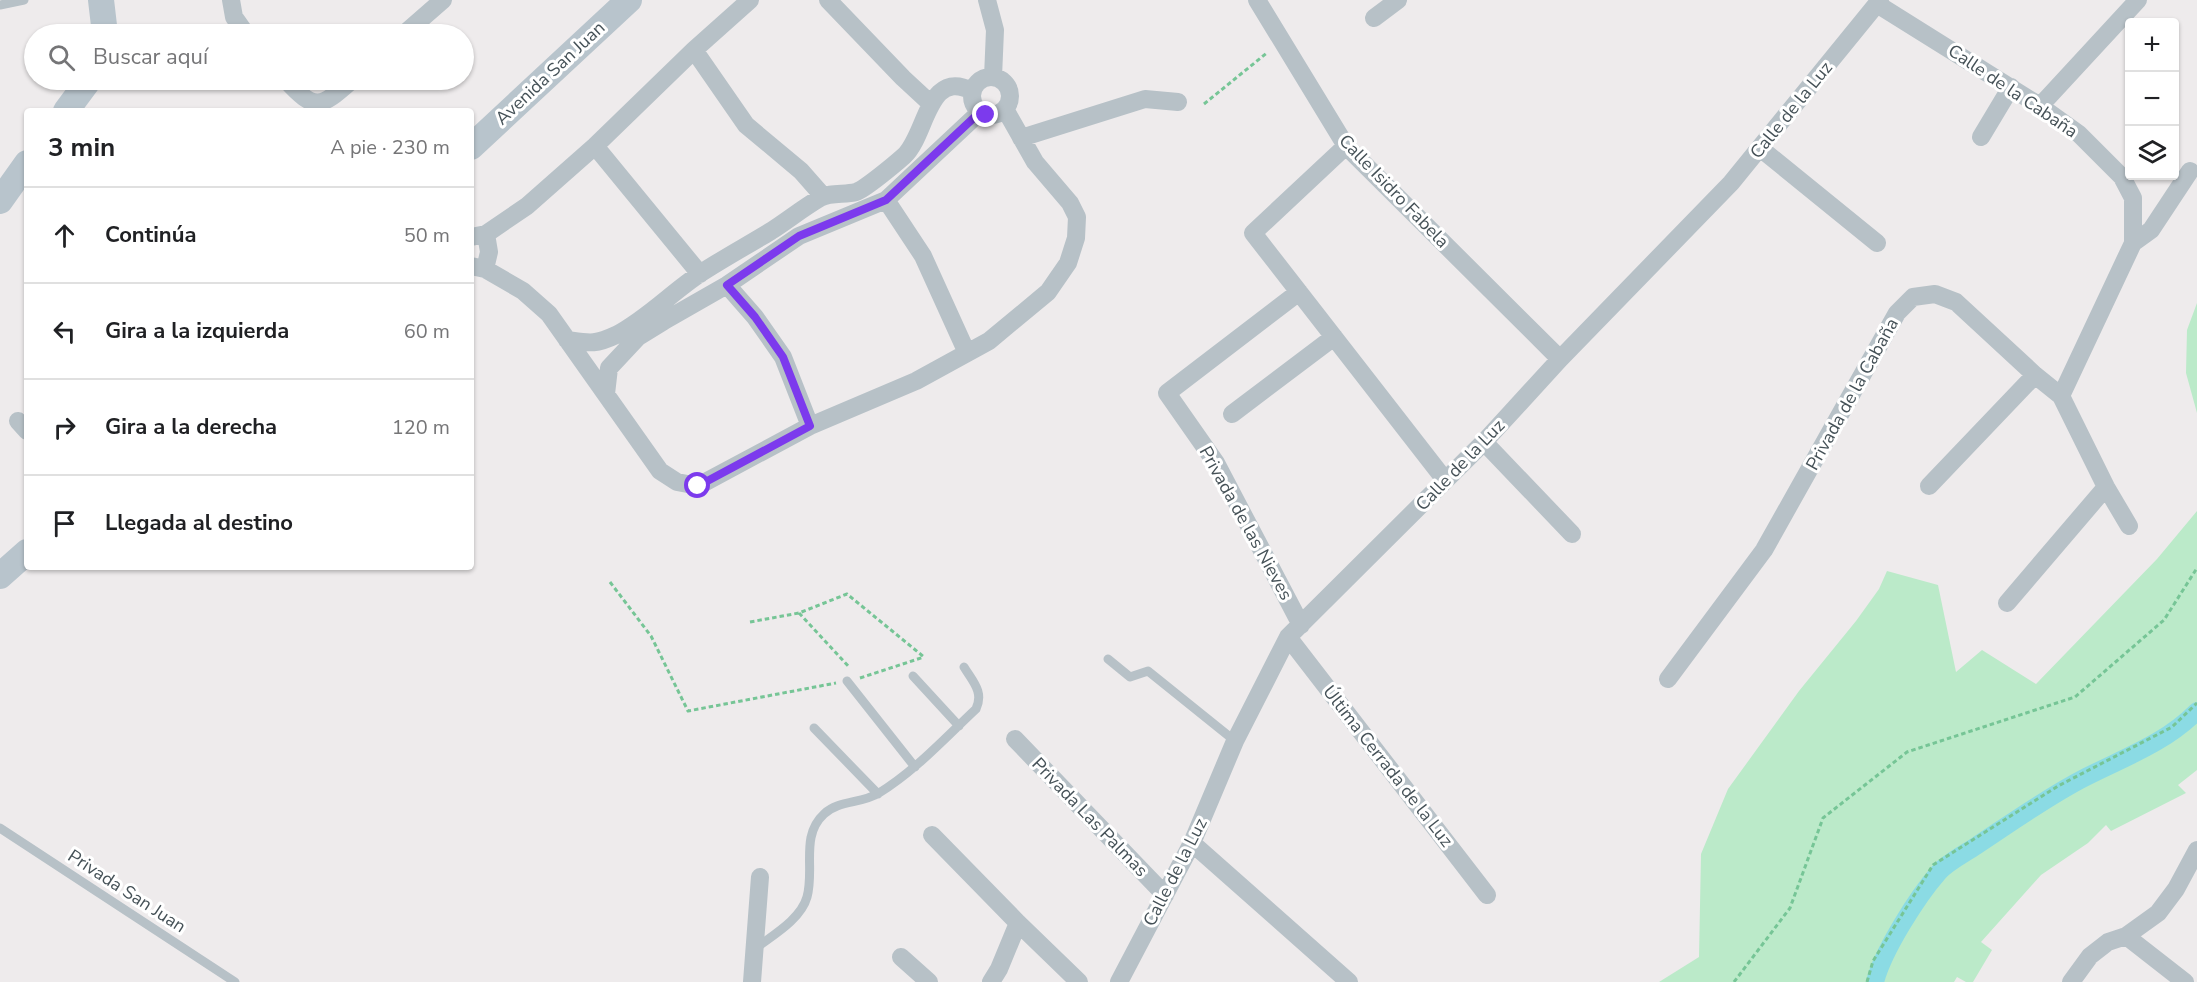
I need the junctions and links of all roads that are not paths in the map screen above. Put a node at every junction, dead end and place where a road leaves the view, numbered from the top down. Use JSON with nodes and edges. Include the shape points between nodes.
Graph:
{"nodes":[{"id":1,"x":24,"y":0,"type":"edge"},
{"id":2,"x":101,"y":0,"type":"edge"},
{"id":3,"x":231,"y":0,"type":"edge"},
{"id":4,"x":443,"y":0,"type":"edge"},
{"id":5,"x":629,"y":0,"type":"edge"},
{"id":6,"x":750,"y":0,"type":"edge"},
{"id":7,"x":828,"y":0,"type":"edge"},
{"id":8,"x":987,"y":0,"type":"edge"},
{"id":9,"x":1257,"y":0,"type":"edge"},
{"id":10,"x":1398,"y":0,"type":"edge"},
{"id":11,"x":2138,"y":0,"type":"edge"},
{"id":12,"x":1878,"y":2,"type":"edge"},
{"id":13,"x":0,"y":5,"type":"edge"},
{"id":14,"x":1374,"y":18,"type":"dead end"},
{"id":15,"x":104,"y":24,"type":"edge"},
{"id":16,"x":239,"y":24,"type":"edge"},
{"id":17,"x":415,"y":24,"type":"edge"},
{"id":18,"x":694,"y":50,"type":"junction"},
{"id":19,"x":993,"y":76,"type":"junction"},
{"id":20,"x":2011,"y":87,"type":"junction"},
{"id":21,"x":82,"y":90,"type":"edge"},
{"id":22,"x":295,"y":90,"type":"edge"},
{"id":23,"x":340,"y":90,"type":"edge"},
{"id":24,"x":972,"y":91,"type":"junction"},
{"id":25,"x":1178,"y":102,"type":"dead end"},
{"id":26,"x":930,"y":103,"type":"junction"},
{"id":27,"x":2040,"y":106,"type":"junction"},
{"id":28,"x":316,"y":107,"type":"edge"},
{"id":29,"x":68,"y":108,"type":"edge"},
{"id":30,"x":1005,"y":109,"type":"junction"},
{"id":31,"x":980,"y":112,"type":"junction"},
{"id":32,"x":1981,"y":137,"type":"dead end"},
{"id":33,"x":1021,"y":138,"type":"junction"},
{"id":34,"x":474,"y":144,"type":"edge"},
{"id":35,"x":595,"y":146,"type":"junction"},
{"id":36,"x":1346,"y":146,"type":"junction"},
{"id":37,"x":1760,"y":148,"type":"junction"},
{"id":38,"x":24,"y":167,"type":"edge"},
{"id":39,"x":2190,"y":171,"type":"dead end"},
{"id":40,"x":823,"y":196,"type":"junction"},
{"id":41,"x":886,"y":200,"type":"junction"},
{"id":42,"x":0,"y":201,"type":"edge"},
{"id":43,"x":478,"y":236,"type":"edge"},
{"id":44,"x":1877,"y":243,"type":"dead end"},
{"id":45,"x":2133,"y":243,"type":"junction"},
{"id":46,"x":478,"y":267,"type":"edge"},
{"id":47,"x":700,"y":274,"type":"junction"},
{"id":48,"x":727,"y":285,"type":"junction"},
{"id":49,"x":1299,"y":292,"type":"junction"},
{"id":50,"x":1334,"y":337,"type":"junction"},
{"id":51,"x":567,"y":340,"type":"junction"},
{"id":52,"x":967,"y":353,"type":"junction"},
{"id":53,"x":1560,"y":359,"type":"junction"},
{"id":54,"x":2035,"y":375,"type":"junction"},
{"id":55,"x":606,"y":394,"type":"junction"},
{"id":56,"x":2061,"y":396,"type":"junction"},
{"id":57,"x":1232,"y":414,"type":"dead end"},
{"id":58,"x":810,"y":426,"type":"junction"},
{"id":59,"x":1484,"y":442,"type":"junction"},
{"id":60,"x":1445,"y":480,"type":"junction"},
{"id":61,"x":1929,"y":486,"type":"dead end"},
{"id":62,"x":2106,"y":487,"type":"junction"},
{"id":63,"x":2129,"y":526,"type":"dead end"},
{"id":64,"x":1572,"y":534,"type":"dead end"},
{"id":65,"x":24,"y":555,"type":"edge"},
{"id":66,"x":0,"y":576,"type":"edge"},
{"id":67,"x":2007,"y":603,"type":"dead end"},
{"id":68,"x":1295,"y":631,"type":"junction"},
{"id":69,"x":1108,"y":659,"type":"dead end"},
{"id":70,"x":964,"y":667,"type":"dead end"},
{"id":71,"x":913,"y":676,"type":"dead end"},
{"id":72,"x":1668,"y":679,"type":"dead end"},
{"id":73,"x":847,"y":681,"type":"road end"},
{"id":74,"x":959,"y":726,"type":"junction"},
{"id":75,"x":814,"y":728,"type":"dead end"},
{"id":76,"x":1015,"y":739,"type":"dead end"},
{"id":77,"x":1235,"y":741,"type":"junction"},
{"id":78,"x":915,"y":767,"type":"junction"},
{"id":79,"x":878,"y":794,"type":"junction"},
{"id":80,"x":0,"y":828,"type":"edge"},
{"id":81,"x":932,"y":835,"type":"dead end"},
{"id":82,"x":1192,"y":843,"type":"junction"},
{"id":83,"x":2197,"y":850,"type":"edge"},
{"id":84,"x":760,"y":877,"type":"dead end"},
{"id":85,"x":1165,"y":895,"type":"junction"},
{"id":86,"x":1487,"y":895,"type":"dead end"},
{"id":87,"x":1018,"y":923,"type":"junction"},
{"id":88,"x":2126,"y":936,"type":"junction"},
{"id":89,"x":754,"y":949,"type":"junction"},
{"id":90,"x":901,"y":957,"type":"dead end"},
{"id":91,"x":235,"y":982,"type":"edge"},
{"id":92,"x":752,"y":982,"type":"edge"},
{"id":93,"x":929,"y":982,"type":"edge"},
{"id":94,"x":991,"y":982,"type":"edge"},
{"id":95,"x":1079,"y":982,"type":"edge"},
{"id":96,"x":1119,"y":982,"type":"edge"},
{"id":97,"x":1349,"y":982,"type":"edge"},
{"id":98,"x":2071,"y":982,"type":"edge"},
{"id":99,"x":2185,"y":982,"type":"edge"}],
"edges":[{"from":1,"to":13,"type":"lane"},
{"from":2,"to":15,"type":"street"},
{"from":3,"to":16,"type":"street"},
{"from":4,"to":17,"type":"street"},
{"from":5,"to":34,"type":"street","name":"Avenida San Juan"},
{"from":6,"to":18,"type":"street"},
{"from":7,"to":26,"type":"street"},
{"from":8,"to":19,"type":"street","via":[[994,30]]},
{"from":9,"to":36,"type":"street","name":"Calle Isidro Fabela"},
{"from":10,"to":14,"type":"street"},
{"from":11,"to":27,"type":"street"},
{"from":12,"to":20,"type":"street","name":"Calle de la Cabaña"},
{"from":12,"to":37,"type":"street","name":"Calle de la Luz"},
{"from":18,"to":35,"type":"street"},
{"from":18,"to":40,"type":"street","via":[[747,125],[801,171]]},
{"from":19,"to":24,"type":"street","via":[[980,80]]},
{"from":19,"to":30,"type":"street","via":[[1010,91]]},
{"from":20,"to":27,"type":"street","name":"Calle de la Cabaña"},
{"from":20,"to":32,"type":"street"},
{"from":21,"to":29,"type":"street"},
{"from":22,"to":28,"type":"street"},
{"from":23,"to":28,"type":"street"},
{"from":24,"to":26,"type":"street","via":[[950,86]]},
{"from":24,"to":31,"type":"street","via":[[971,98]]},
{"from":25,"to":33,"type":"street","via":[[1145,99]]},
{"from":26,"to":40,"type":"street","via":[[917,138],[905,155],[857,192]]},
{"from":27,"to":45,"type":"street","name":"Calle de la Cabaña","via":[[2079,134],[2122,177],[2133,198]]},
{"from":30,"to":31,"type":"street","via":[[994,115]]},
{"from":30,"to":33,"type":"street"},
{"from":31,"to":41,"type":"street"},
{"from":33,"to":52,"type":"street","via":[[1035,162],[1070,203],[1077,217],[1076,238],[1068,263],[1048,292],[989,341]]},
{"from":35,"to":43,"type":"street","via":[[527,206]]},
{"from":35,"to":47,"type":"street"},
{"from":36,"to":49,"type":"street","via":[[1253,232]]},
{"from":36,"to":53,"type":"street","name":"Calle Isidro Fabela"},
{"from":37,"to":44,"type":"street"},
{"from":37,"to":53,"type":"street","name":"Calle de la Luz","via":[[1731,183]]},
{"from":38,"to":42,"type":"street"},
{"from":39,"to":45,"type":"street","via":[[2151,230]]},
{"from":40,"to":47,"type":"street"},
{"from":41,"to":48,"type":"street","via":[[799,236]]},
{"from":41,"to":52,"type":"street","via":[[923,256]]},
{"from":43,"to":46,"type":"street","via":[[489,252]]},
{"from":45,"to":56,"type":"street","name":"Calle de la Cabaña"},
{"from":46,"to":51,"type":"street","via":[[524,291],[549,314]]},
{"from":47,"to":51,"type":"street","via":[[617,334],[594,344]]},
{"from":48,"to":55,"type":"street","via":[[638,337],[609,368]]},
{"from":48,"to":58,"type":"street","via":[[783,357]]},
{"from":49,"to":50,"type":"street"},
{"from":49,"to":68,"type":"street","name":"Privada de las Nieves","via":[[1167,393],[1216,463]]},
{"from":50,"to":57,"type":"street"},
{"from":50,"to":60,"type":"street"},
{"from":51,"to":55,"type":"street"},
{"from":52,"to":58,"type":"street","via":[[916,381]]},
{"from":53,"to":59,"type":"street","name":"Calle de la Luz"},
{"from":54,"to":56,"type":"street","name":"Privada de la Cabaña"},
{"from":54,"to":61,"type":"street"},
{"from":54,"to":72,"type":"street","name":"Privada de la Cabaña","via":[[1956,302],[1935,294],[1913,297],[1897,313],[1764,550]]},
{"from":55,"to":58,"type":"street","via":[[660,471],[677,482],[698,486]]},
{"from":56,"to":62,"type":"street","name":"Privada de la Cabaña"},
{"from":59,"to":60,"type":"street","name":"Calle de la Luz"},
{"from":59,"to":64,"type":"street"},
{"from":60,"to":68,"type":"street","name":"Calle de la Luz"},
{"from":62,"to":63,"type":"street","name":"Privada de la Cabaña"},
{"from":62,"to":67,"type":"street"},
{"from":65,"to":66,"type":"street"},
{"from":68,"to":77,"type":"street","name":"Calle de la Luz"},
{"from":68,"to":86,"type":"street","name":"Última Cerrada de la Luz"},
{"from":69,"to":77,"type":"lane","via":[[1130,677],[1148,671]]},
{"from":70,"to":74,"type":"lane","via":[[980,693],[980,702]]},
{"from":71,"to":74,"type":"lane"},
{"from":73,"to":78,"type":"lane"},
{"from":74,"to":78,"type":"lane"},
{"from":75,"to":79,"type":"lane"},
{"from":76,"to":85,"type":"street","name":"Privada Las Palmas"},
{"from":77,"to":82,"type":"street","name":"Calle de la Luz"},
{"from":78,"to":79,"type":"lane"},
{"from":79,"to":89,"type":"lane","via":[[839,805],[824,814],[811,830],[807,897],[797,915]]},
{"from":80,"to":91,"type":"lane","name":"Privada San Juan"},
{"from":81,"to":87,"type":"street"},
{"from":82,"to":85,"type":"street","name":"Calle de la Luz"},
{"from":82,"to":97,"type":"street"},
{"from":83,"to":88,"type":"street","via":[[2158,913]]},
{"from":84,"to":89,"type":"street"},
{"from":85,"to":96,"type":"street","name":"Calle de la Luz"},
{"from":87,"to":94,"type":"street"},
{"from":87,"to":95,"type":"street"},
{"from":88,"to":98,"type":"street","via":[[2108,942],[2090,956]]},
{"from":88,"to":99,"type":"street"},
{"from":89,"to":92,"type":"street"},
{"from":90,"to":93,"type":"street"}]}
